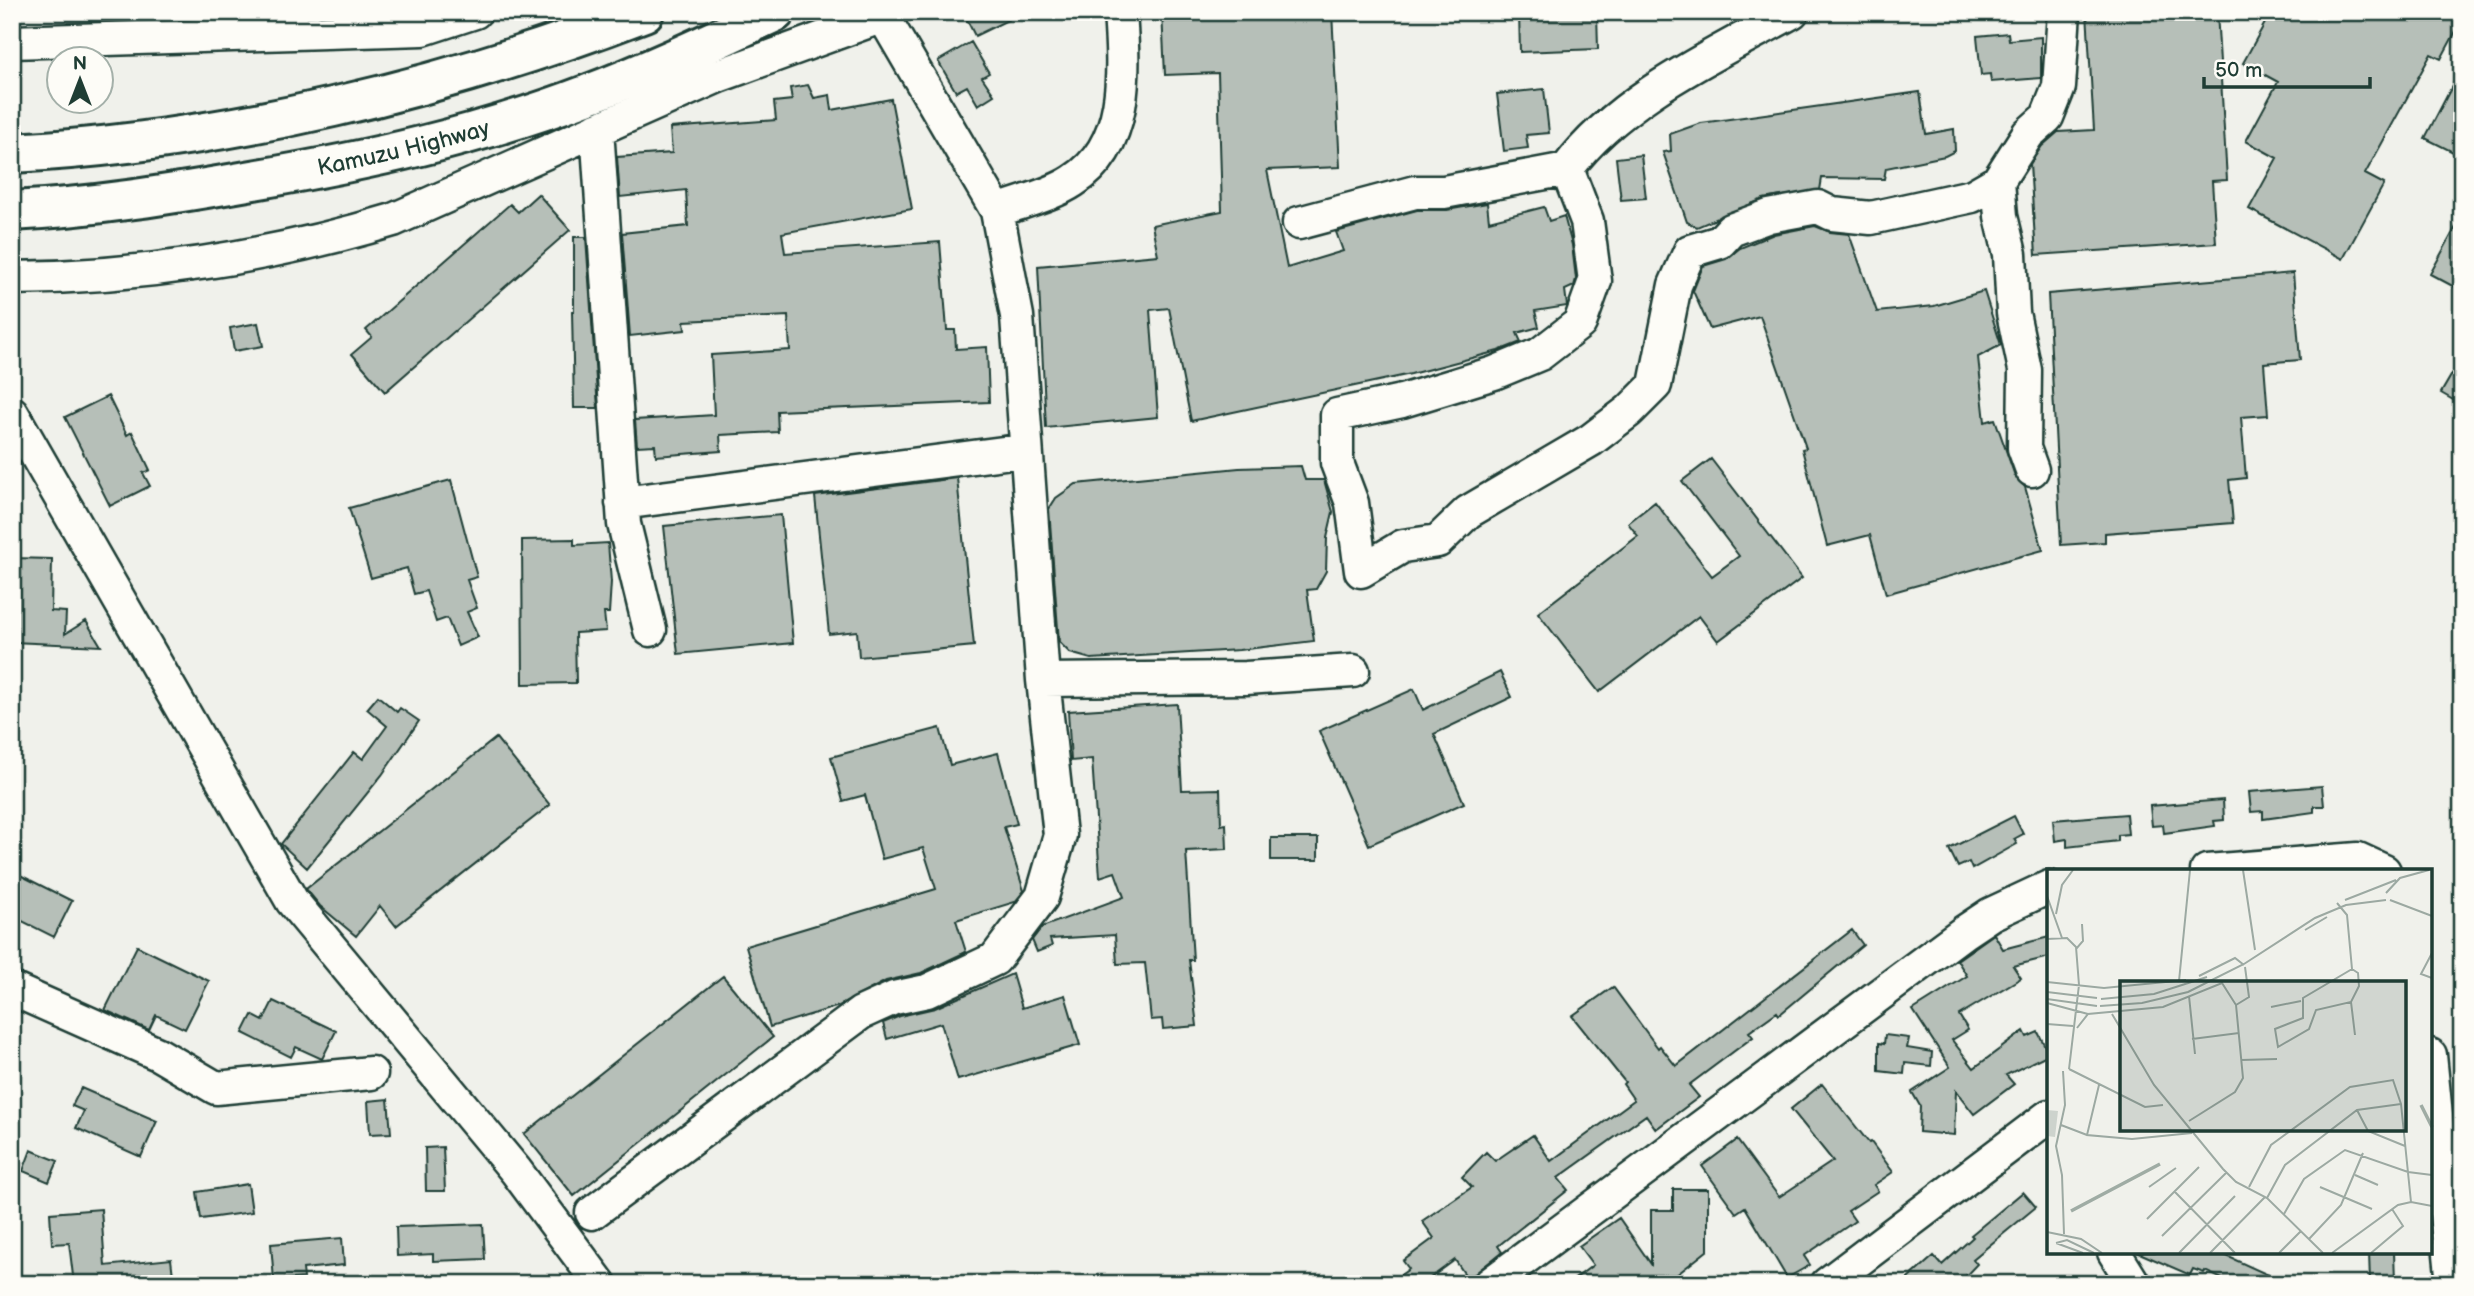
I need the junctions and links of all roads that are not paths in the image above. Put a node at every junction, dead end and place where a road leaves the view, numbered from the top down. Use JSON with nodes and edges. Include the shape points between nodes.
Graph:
{"nodes":[{"id":1,"x":475,"y":12,"type":"edge"},
{"id":2,"x":644,"y":12,"type":"edge"},
{"id":3,"x":775,"y":12,"type":"edge"},
{"id":4,"x":1120,"y":12,"type":"edge"},
{"id":5,"x":1792,"y":12,"type":"edge"},
{"id":6,"x":2064,"y":12,"type":"edge"},
{"id":7,"x":12,"y":42,"type":"edge"},
{"id":8,"x":597,"y":129,"type":"junction"},
{"id":9,"x":12,"y":153,"type":"edge"},
{"id":10,"x":1567,"y":169,"type":"junction"},
{"id":11,"x":1998,"y":181,"type":"junction"},
{"id":12,"x":12,"y":211,"type":"edge"},
{"id":13,"x":998,"y":211,"type":"junction"},
{"id":14,"x":1300,"y":223,"type":"dead end"},
{"id":15,"x":12,"y":278,"type":"edge"},
{"id":16,"x":12,"y":413,"type":"edge"},
{"id":17,"x":1026,"y":450,"type":"junction"},
{"id":18,"x":2032,"y":470,"type":"dead end"},
{"id":19,"x":622,"y":503,"type":"junction"},
{"id":20,"x":650,"y":630,"type":"dead end"},
{"id":21,"x":1353,"y":671,"type":"dead end"},
{"id":22,"x":1044,"y":680,"type":"junction"},
{"id":23,"x":2232,"y":869,"type":"edge"},
{"id":24,"x":2380,"y":869,"type":"edge"},
{"id":25,"x":2047,"y":888,"type":"edge"},
{"id":26,"x":12,"y":989,"type":"edge"},
{"id":27,"x":2432,"y":1071,"type":"edge"},
{"id":28,"x":370,"y":1073,"type":"dead end"},
{"id":29,"x":2047,"y":1118,"type":"edge"},
{"id":30,"x":592,"y":1213,"type":"dead end"},
{"id":31,"x":2115,"y":1254,"type":"edge"},
{"id":32,"x":600,"y":1284,"type":"edge"},
{"id":33,"x":1490,"y":1284,"type":"edge"},
{"id":34,"x":1827,"y":1284,"type":"edge"},
{"id":35,"x":2134,"y":1284,"type":"edge"},
{"id":36,"x":2453,"y":1284,"type":"edge"}],
"edges":[{"from":1,"to":7,"type":"street","via":[[423,29]]},
{"from":2,"to":9,"type":"highway","via":[[468,74],[383,95],[182,134]]},
{"from":3,"to":12,"type":"highway","name":"Kamuzu Highway","via":[[585,95],[408,148],[188,192]]},
{"from":4,"to":13,"type":"street","via":[[1124,88],[1112,135],[1096,161],[1073,181]]},
{"from":5,"to":10,"type":"street","via":[[1621,113],[1584,146]]},
{"from":6,"to":11,"type":"street","via":[[2059,87],[2047,117],[2028,134]]},
{"from":8,"to":13,"type":"street","via":[[718,76],[883,16]]},
{"from":8,"to":15,"type":"street","via":[[366,228],[118,274]]},
{"from":8,"to":19,"type":"street"},
{"from":10,"to":11,"type":"street","via":[[1587,222],[1595,281],[1580,323],[1540,354],[1494,373],[1337,415],[1337,463],[1352,503],[1361,571],[1403,546],[1438,541],[1468,512],[1591,440],[1629,411],[1655,385],[1675,285],[1690,251],[1720,243],[1731,230],[1769,216],[1818,207],[1832,214],[1871,218],[1972,196]]},
{"from":10,"to":14,"type":"street","via":[[1444,192],[1415,192]]},
{"from":11,"to":18,"type":"street","via":[[2010,254],[2013,313],[2025,370],[2024,448]]},
{"from":13,"to":17,"type":"street","via":[[1017,316]]},
{"from":16,"to":32,"type":"street","via":[[292,901],[516,1171]]},
{"from":17,"to":19,"type":"street"},
{"from":17,"to":22,"type":"street"},
{"from":19,"to":20,"type":"street"},
{"from":21,"to":22,"type":"street","via":[[1246,678]]},
{"from":22,"to":30,"type":"street","via":[[1060,835],[1042,897],[1021,929],[995,959],[927,991],[894,998],[861,1013]]},
{"from":23,"to":24,"type":"street","via":[[2358,859]]},
{"from":25,"to":33,"type":"street","via":[[1964,932]]},
{"from":26,"to":28,"type":"street","via":[[158,1054],[216,1088]]},
{"from":27,"to":36,"type":"street"},
{"from":29,"to":34,"type":"street"},
{"from":31,"to":35,"type":"street"}]}
